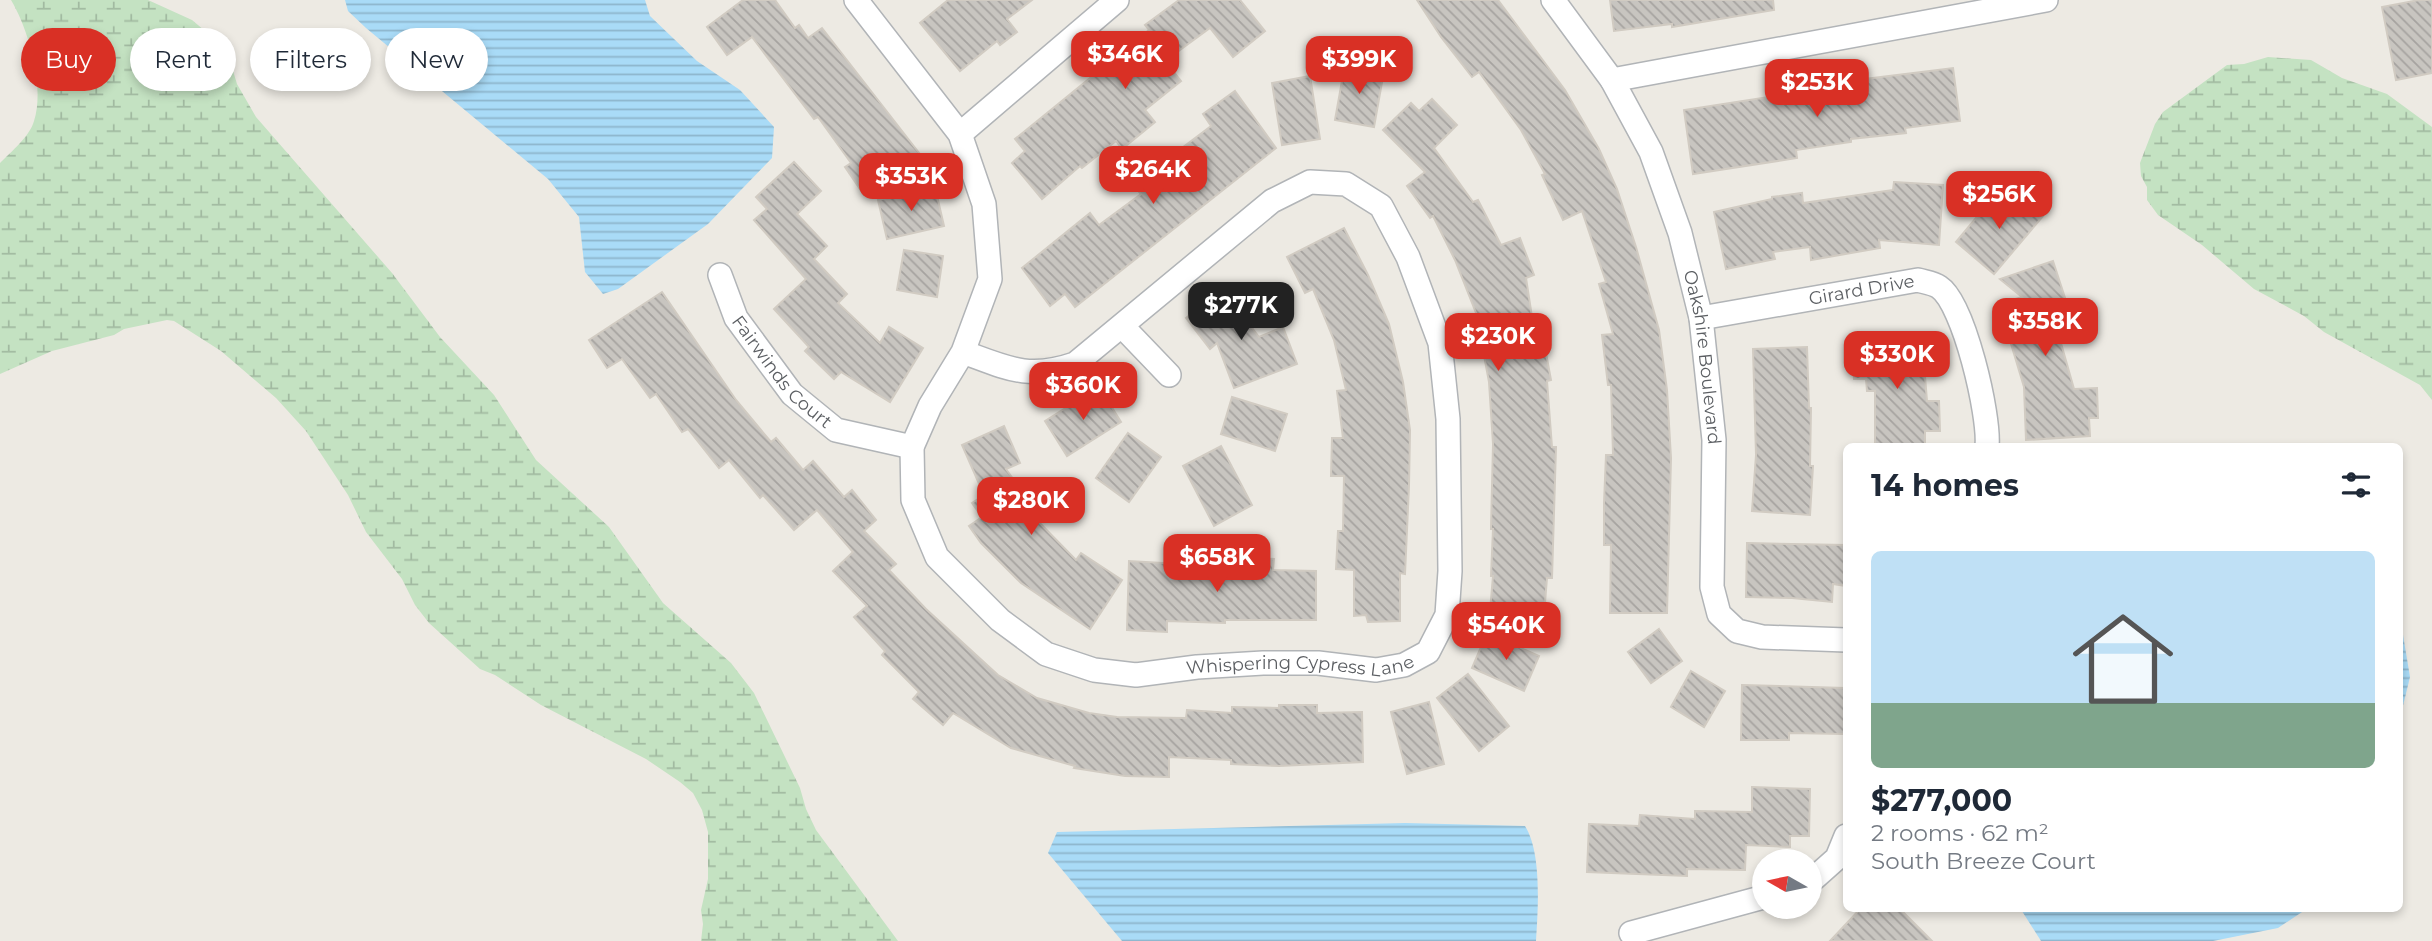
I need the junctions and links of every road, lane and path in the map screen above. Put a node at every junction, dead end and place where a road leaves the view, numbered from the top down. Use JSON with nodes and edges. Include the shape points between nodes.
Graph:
{"nodes":[{"id":1,"x":856,"y":0,"type":"edge"},
{"id":2,"x":1117,"y":0,"type":"edge"},
{"id":3,"x":1553,"y":0,"type":"edge"},
{"id":4,"x":2046,"y":0,"type":"edge"},
{"id":5,"x":1984,"y":6,"type":"edge"},
{"id":6,"x":1612,"y":80,"type":"junction"},
{"id":7,"x":960,"y":134,"type":"junction"},
{"id":8,"x":720,"y":275,"type":"dead end"},
{"id":9,"x":1701,"y":318,"type":"junction"},
{"id":10,"x":1122,"y":326,"type":"junction"},
{"id":11,"x":963,"y":352,"type":"junction"},
{"id":12,"x":1169,"y":375,"type":"dead end"},
{"id":13,"x":1987,"y":443,"type":"edge"},
{"id":14,"x":912,"y":447,"type":"junction"},
{"id":15,"x":1843,"y":640,"type":"edge"},
{"id":16,"x":1843,"y":844,"type":"edge"},
{"id":17,"x":1822,"y":872,"type":"edge"},
{"id":18,"x":1752,"y":900,"type":"edge"},
{"id":19,"x":1631,"y":933,"type":"dead end"}],
"edges":[{"from":1,"to":7,"type":"street","name":"Whispering Cypress Lane"},
{"from":2,"to":7,"type":"street"},
{"from":3,"to":6,"type":"street","name":"Oakshire Boulevard"},
{"from":4,"to":5,"type":"street"},
{"from":5,"to":6,"type":"street"},
{"from":6,"to":9,"type":"street","name":"Oakshire Boulevard","via":[[1651,152],[1680,233]]},
{"from":7,"to":11,"type":"street","name":"Whispering Cypress Lane","via":[[984,204],[990,279]]},
{"from":8,"to":14,"type":"street","name":"Fairwinds Court","via":[[736,318],[792,394],[836,430]]},
{"from":9,"to":13,"type":"street","name":"Girard Drive","via":[[1917,280],[1939,287],[1956,312],[1981,385]]},
{"from":9,"to":15,"type":"street","name":"Oakshire Boulevard","via":[[1714,440],[1712,587],[1719,614],[1737,631],[1762,637]]},
{"from":10,"to":11,"type":"street","name":"Whispering Cypress Lane","via":[[1075,364],[1052,372],[1018,372]]},
{"from":10,"to":12,"type":"street"},
{"from":10,"to":14,"type":"street","name":"Whispering Cypress Lane","via":[[1272,201],[1310,182],[1346,184],[1381,206],[1408,257],[1442,355],[1448,419],[1450,571],[1447,615],[1428,652],[1404,665],[1376,670],[1263,663],[1136,675],[1094,670],[1046,654],[1000,620],[937,557],[913,500]]},
{"from":11,"to":14,"type":"street","name":"Whispering Cypress Lane","via":[[930,406]]},
{"from":16,"to":17,"type":"street","via":[[1838,858]]},
{"from":18,"to":19,"type":"street"}]}
